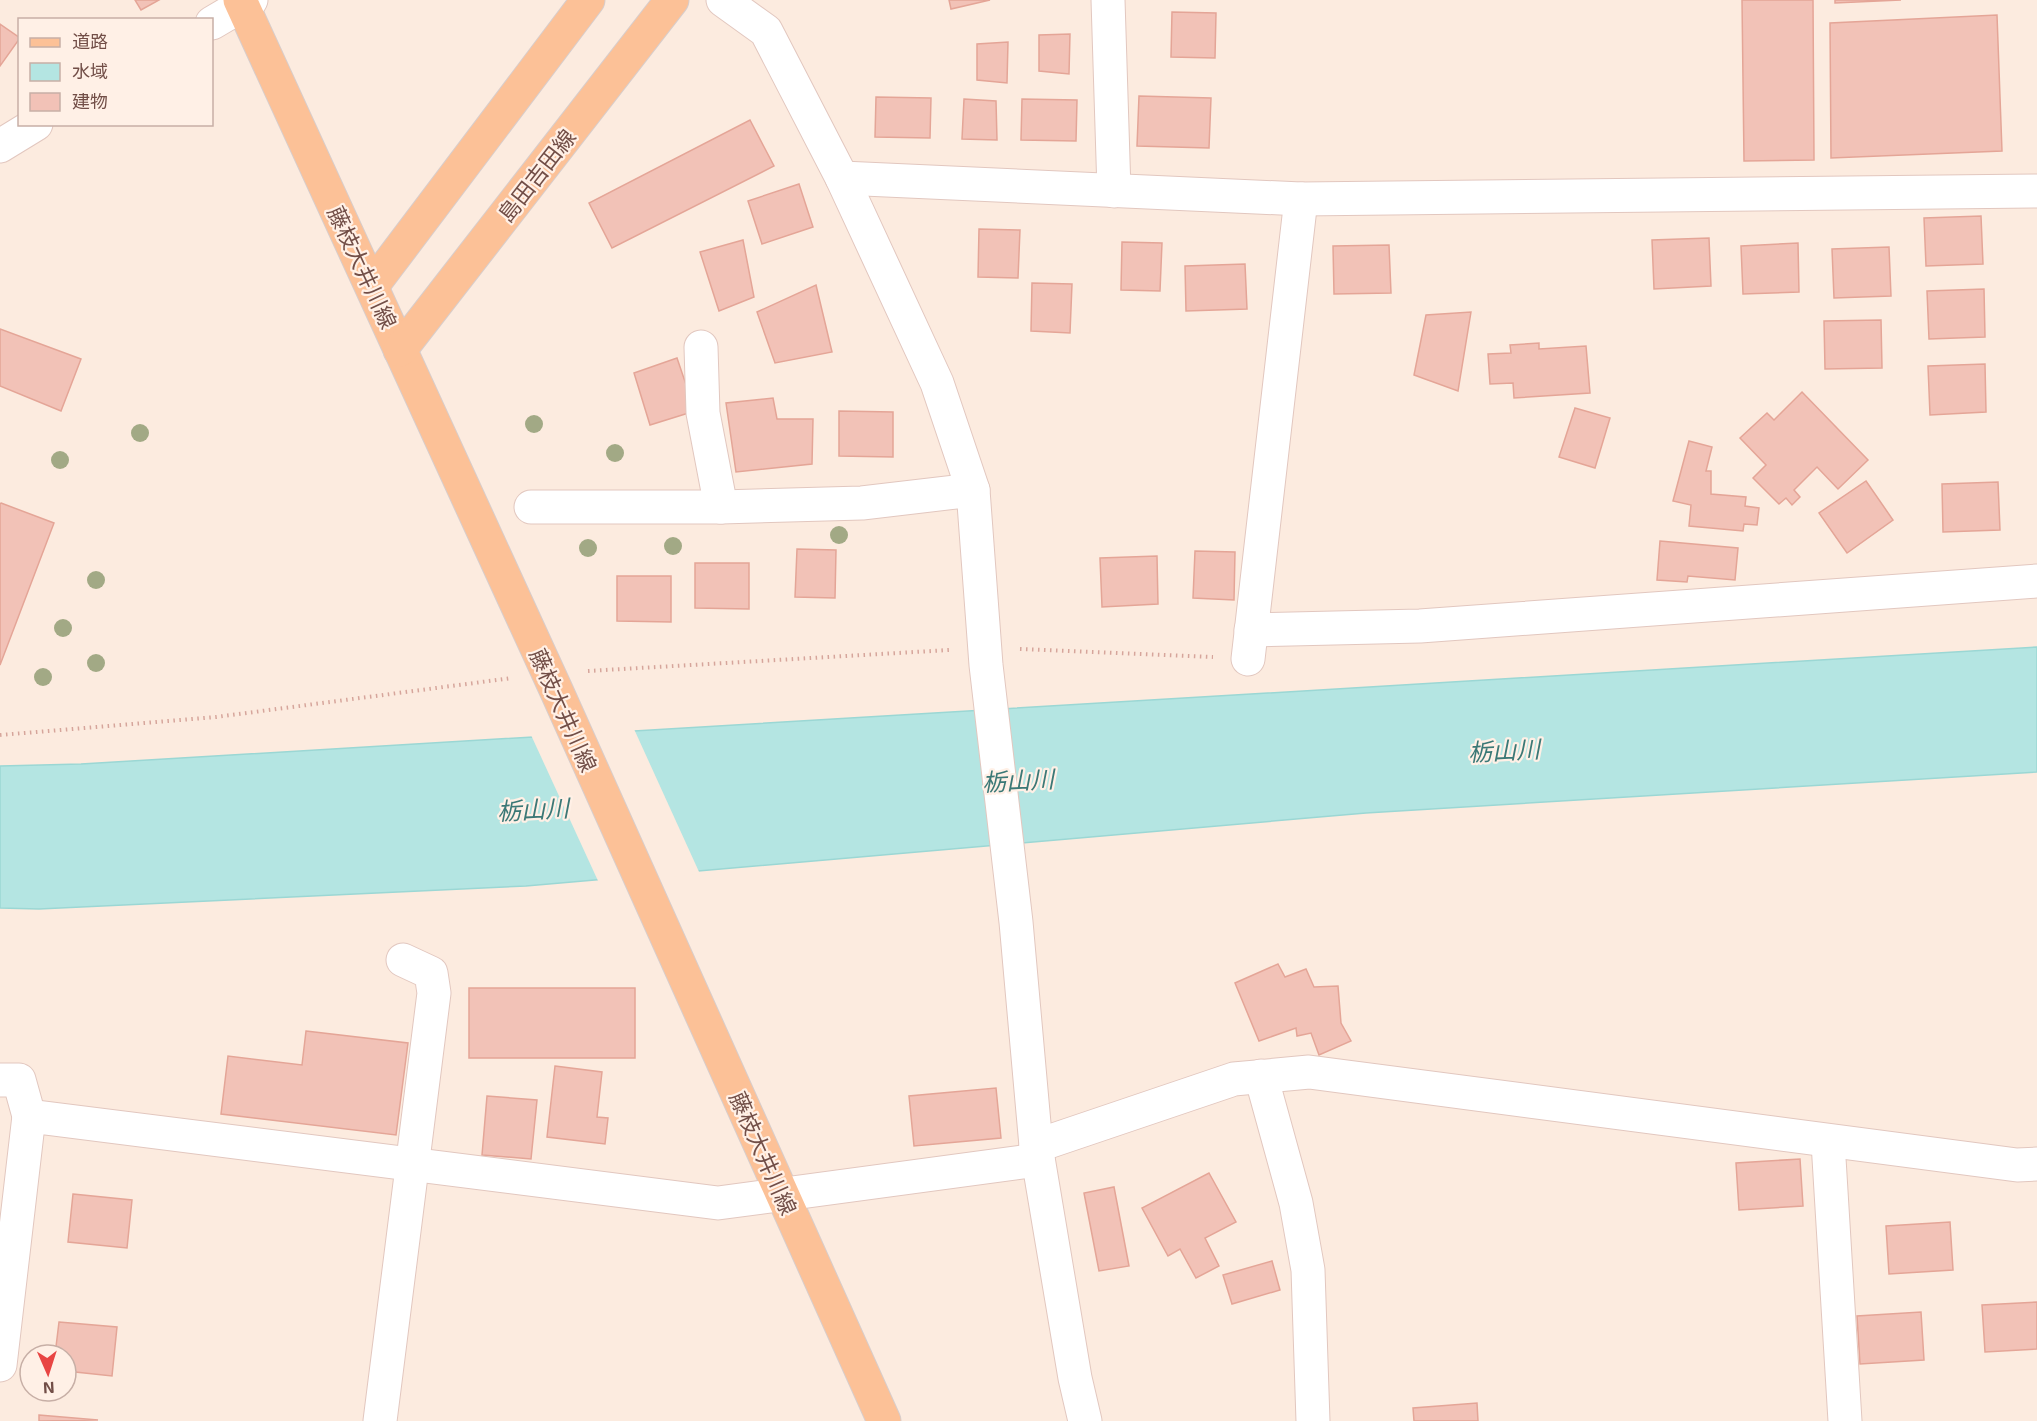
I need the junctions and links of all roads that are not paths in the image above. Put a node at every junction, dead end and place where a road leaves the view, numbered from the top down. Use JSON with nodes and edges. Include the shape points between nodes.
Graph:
{"nodes":[{"id":1,"x":588,"y":0,"type":"edge"},
{"id":2,"x":672,"y":0,"type":"edge"},
{"id":3,"x":723,"y":0,"type":"edge"},
{"id":4,"x":1108,"y":0,"type":"edge"},
{"id":5,"x":245,"y":2,"type":"edge"},
{"id":6,"x":213,"y":22,"type":"edge"},
{"id":7,"x":33,"y":126,"type":"edge"},
{"id":8,"x":0,"y":146,"type":"edge"},
{"id":9,"x":842,"y":178,"type":"junction"},
{"id":10,"x":1114,"y":191,"type":"junction"},
{"id":11,"x":2037,"y":191,"type":"edge"},
{"id":12,"x":1301,"y":199,"type":"junction"},
{"id":13,"x":372,"y":286,"type":"junction"},
{"id":14,"x":701,"y":347,"type":"dead end"},
{"id":15,"x":400,"y":350,"type":"junction"},
{"id":16,"x":973,"y":490,"type":"junction"},
{"id":17,"x":531,"y":507,"type":"dead end"},
{"id":18,"x":721,"y":507,"type":"junction"},
{"id":19,"x":2037,"y":582,"type":"edge"},
{"id":20,"x":403,"y":960,"type":"dead end"},
{"id":21,"x":1261,"y":1076,"type":"junction"},
{"id":22,"x":0,"y":1080,"type":"edge"},
{"id":23,"x":30,"y":1116,"type":"junction"},
{"id":24,"x":1828,"y":1142,"type":"junction"},
{"id":25,"x":1037,"y":1153,"type":"junction"},
{"id":26,"x":412,"y":1162,"type":"junction"},
{"id":27,"x":2037,"y":1164,"type":"edge"},
{"id":28,"x":782,"y":1193,"type":"junction"},
{"id":29,"x":0,"y":1365,"type":"edge"},
{"id":30,"x":381,"y":1421,"type":"edge"},
{"id":31,"x":884,"y":1421,"type":"edge"},
{"id":32,"x":1085,"y":1421,"type":"edge"},
{"id":33,"x":1313,"y":1421,"type":"edge"},
{"id":34,"x":1845,"y":1421,"type":"edge"}],
"edges":[{"from":1,"to":13,"type":"main road"},
{"from":2,"to":15,"type":"main road","name":"島田吉田線"},
{"from":3,"to":9,"type":"street","via":[[766,31]]},
{"from":4,"to":10,"type":"street"},
{"from":5,"to":6,"type":"street"},
{"from":5,"to":13,"type":"main road","name":"藤枝大井川線"},
{"from":7,"to":8,"type":"street"},
{"from":9,"to":10,"type":"street"},
{"from":9,"to":16,"type":"street","via":[[937,383]]},
{"from":10,"to":12,"type":"street"},
{"from":11,"to":12,"type":"street"},
{"from":12,"to":19,"type":"street","via":[[1249,645],[1420,626]]},
{"from":13,"to":15,"type":"main road","name":"藤枝大井川線"},
{"from":14,"to":18,"type":"street","via":[[703,413]]},
{"from":15,"to":28,"type":"main road","name":"藤枝大井川線"},
{"from":16,"to":18,"type":"street","via":[[861,503]]},
{"from":16,"to":25,"type":"street","via":[[986,656]]},
{"from":17,"to":18,"type":"street"},
{"from":20,"to":26,"type":"street","via":[[431,973],[434,993]]},
{"from":21,"to":24,"type":"street","via":[[1309,1072]]},
{"from":21,"to":25,"type":"street","via":[[1234,1079]]},
{"from":21,"to":33,"type":"street","via":[[1296,1203],[1308,1270]]},
{"from":22,"to":23,"type":"street","via":[[19,1080]]},
{"from":23,"to":26,"type":"street"},
{"from":23,"to":29,"type":"street"},
{"from":24,"to":27,"type":"street","via":[[2017,1166]]},
{"from":24,"to":34,"type":"street"},
{"from":25,"to":28,"type":"street"},
{"from":25,"to":32,"type":"street"},
{"from":26,"to":28,"type":"street","via":[[718,1203]]},
{"from":26,"to":30,"type":"street"},
{"from":28,"to":31,"type":"main road","name":"藤枝大井川線"}]}
